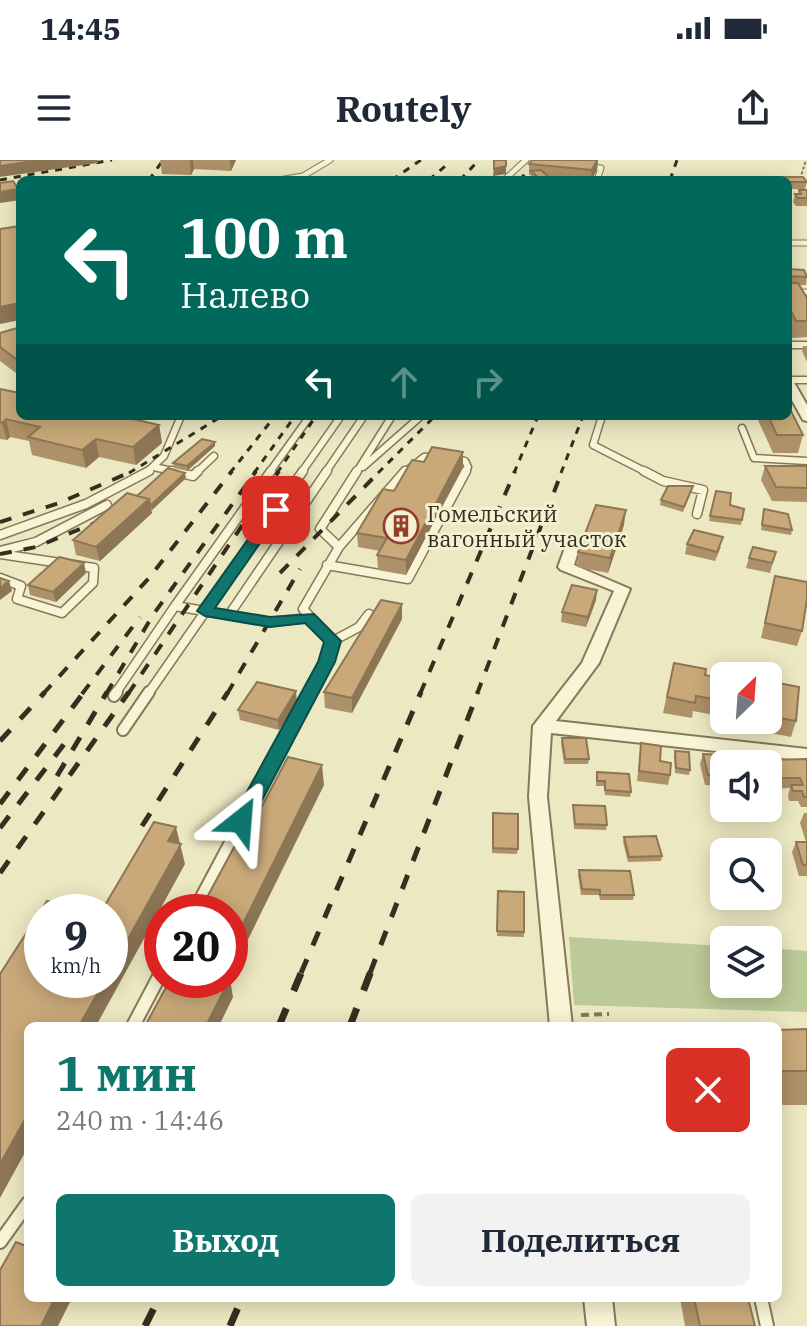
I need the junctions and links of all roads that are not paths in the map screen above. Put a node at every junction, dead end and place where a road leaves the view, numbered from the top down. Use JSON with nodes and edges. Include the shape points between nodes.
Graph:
{"nodes":[{"id":1,"x":330,"y":160,"type":"edge"},
{"id":2,"x":526,"y":161,"type":"edge"},
{"id":3,"x":537,"y":162,"type":"edge"},
{"id":4,"x":575,"y":166,"type":"edge"},
{"id":5,"x":303,"y":176,"type":"edge"},
{"id":6,"x":509,"y":176,"type":"edge"},
{"id":7,"x":598,"y":176,"type":"edge"},
{"id":8,"x":807,"y":292,"type":"edge"},
{"id":9,"x":792,"y":293,"type":"edge"},
{"id":10,"x":799,"y":293,"type":"junction"},
{"id":11,"x":807,"y":306,"type":"edge"},
{"id":12,"x":792,"y":389,"type":"edge"},
{"id":13,"x":807,"y":417,"type":"edge"},
{"id":14,"x":179,"y":420,"type":"edge"},
{"id":15,"x":307,"y":420,"type":"edge"},
{"id":16,"x":338,"y":420,"type":"edge"},
{"id":17,"x":361,"y":420,"type":"edge"},
{"id":18,"x":389,"y":420,"type":"edge"},
{"id":19,"x":416,"y":420,"type":"edge"},
{"id":20,"x":601,"y":420,"type":"edge"},
{"id":21,"x":742,"y":428,"type":"dead end"},
{"id":22,"x":214,"y":456,"type":"dead end"},
{"id":23,"x":807,"y":461,"type":"edge"},
{"id":24,"x":154,"y":467,"type":"junction"},
{"id":25,"x":355,"y":474,"type":"junction"},
{"id":26,"x":107,"y":505,"type":"dead end"},
{"id":27,"x":697,"y":514,"type":"dead end"},
{"id":28,"x":0,"y":535,"type":"edge"},
{"id":29,"x":573,"y":545,"type":"dead end"},
{"id":30,"x":339,"y":547,"type":"junction"},
{"id":31,"x":0,"y":552,"type":"edge"},
{"id":32,"x":327,"y":565,"type":"junction"},
{"id":33,"x":0,"y":578,"type":"edge"},
{"id":34,"x":175,"y":606,"type":"junction"},
{"id":35,"x":205,"y":611,"type":"junction"},
{"id":36,"x":369,"y":614,"type":"edge"},
{"id":37,"x":229,"y":615,"type":"junction"},
{"id":38,"x":309,"y":618,"type":"junction"},
{"id":39,"x":333,"y":641,"type":"junction"},
{"id":40,"x":114,"y":696,"type":"dead end"},
{"id":41,"x":542,"y":726,"type":"junction"},
{"id":42,"x":123,"y":730,"type":"dead end"},
{"id":43,"x":807,"y":755,"type":"edge"},
{"id":44,"x":203,"y":894,"type":"edge"},
{"id":45,"x":148,"y":998,"type":"edge"},
{"id":46,"x":560,"y":1021,"type":"edge"},
{"id":47,"x":135,"y":1022,"type":"edge"},
{"id":48,"x":24,"y":1209,"type":"edge"},
{"id":49,"x":0,"y":1242,"type":"edge"},
{"id":50,"x":598,"y":1302,"type":"edge"},
{"id":51,"x":762,"y":1302,"type":"edge"},
{"id":52,"x":601,"y":1326,"type":"edge"},
{"id":53,"x":767,"y":1326,"type":"edge"}],
"edges":[{"from":1,"to":5,"type":"lane"},
{"from":2,"to":3,"type":"lane"},
{"from":2,"to":6,"type":"lane"},
{"from":4,"to":7,"type":"lane","via":[[601,168]]},
{"from":8,"to":10,"type":"lane"},
{"from":9,"to":10,"type":"lane"},
{"from":10,"to":11,"type":"lane"},
{"from":12,"to":13,"type":"street"},
{"from":14,"to":24,"type":"lane","via":[[161,463]]},
{"from":15,"to":34,"type":"lane"},
{"from":16,"to":35,"type":"lane"},
{"from":17,"to":37,"type":"lane"},
{"from":18,"to":25,"type":"lane"},
{"from":19,"to":25,"type":"lane"},
{"from":20,"to":27,"type":"lane","via":[[593,445],[663,481],[703,490]]},
{"from":21,"to":23,"type":"lane","via":[[754,458]]},
{"from":22,"to":24,"type":"lane","via":[[193,476]]},
{"from":24,"to":28,"type":"lane","via":[[117,489]]},
{"from":25,"to":30,"type":"lane","via":[[320,529]]},
{"from":26,"to":31,"type":"lane","via":[[36,542]]},
{"from":29,"to":41,"type":"street","via":[[566,567],[622,589],[606,640],[576,690]]},
{"from":30,"to":32,"type":"lane"},
{"from":30,"to":32,"type":"lane","via":[[382,493],[417,460],[445,456],[468,464],[408,579]]},
{"from":31,"to":33,"type":"lane","via":[[94,568],[93,583],[62,613],[17,599],[21,586]]},
{"from":32,"to":38,"type":"lane","via":[[305,601]]},
{"from":34,"to":35,"type":"lane"},
{"from":34,"to":40,"type":"lane"},
{"from":35,"to":37,"type":"lane"},
{"from":35,"to":42,"type":"lane"},
{"from":36,"to":39,"type":"lane","via":[[359,627]]},
{"from":37,"to":38,"type":"lane","via":[[270,622]]},
{"from":38,"to":39,"type":"lane"},
{"from":39,"to":44,"type":"lane"},
{"from":41,"to":43,"type":"street"},
{"from":41,"to":46,"type":"street","via":[[538,797]]},
{"from":45,"to":47,"type":"lane"},
{"from":48,"to":49,"type":"lane"},
{"from":50,"to":52,"type":"street"},
{"from":51,"to":53,"type":"lane"}]}
